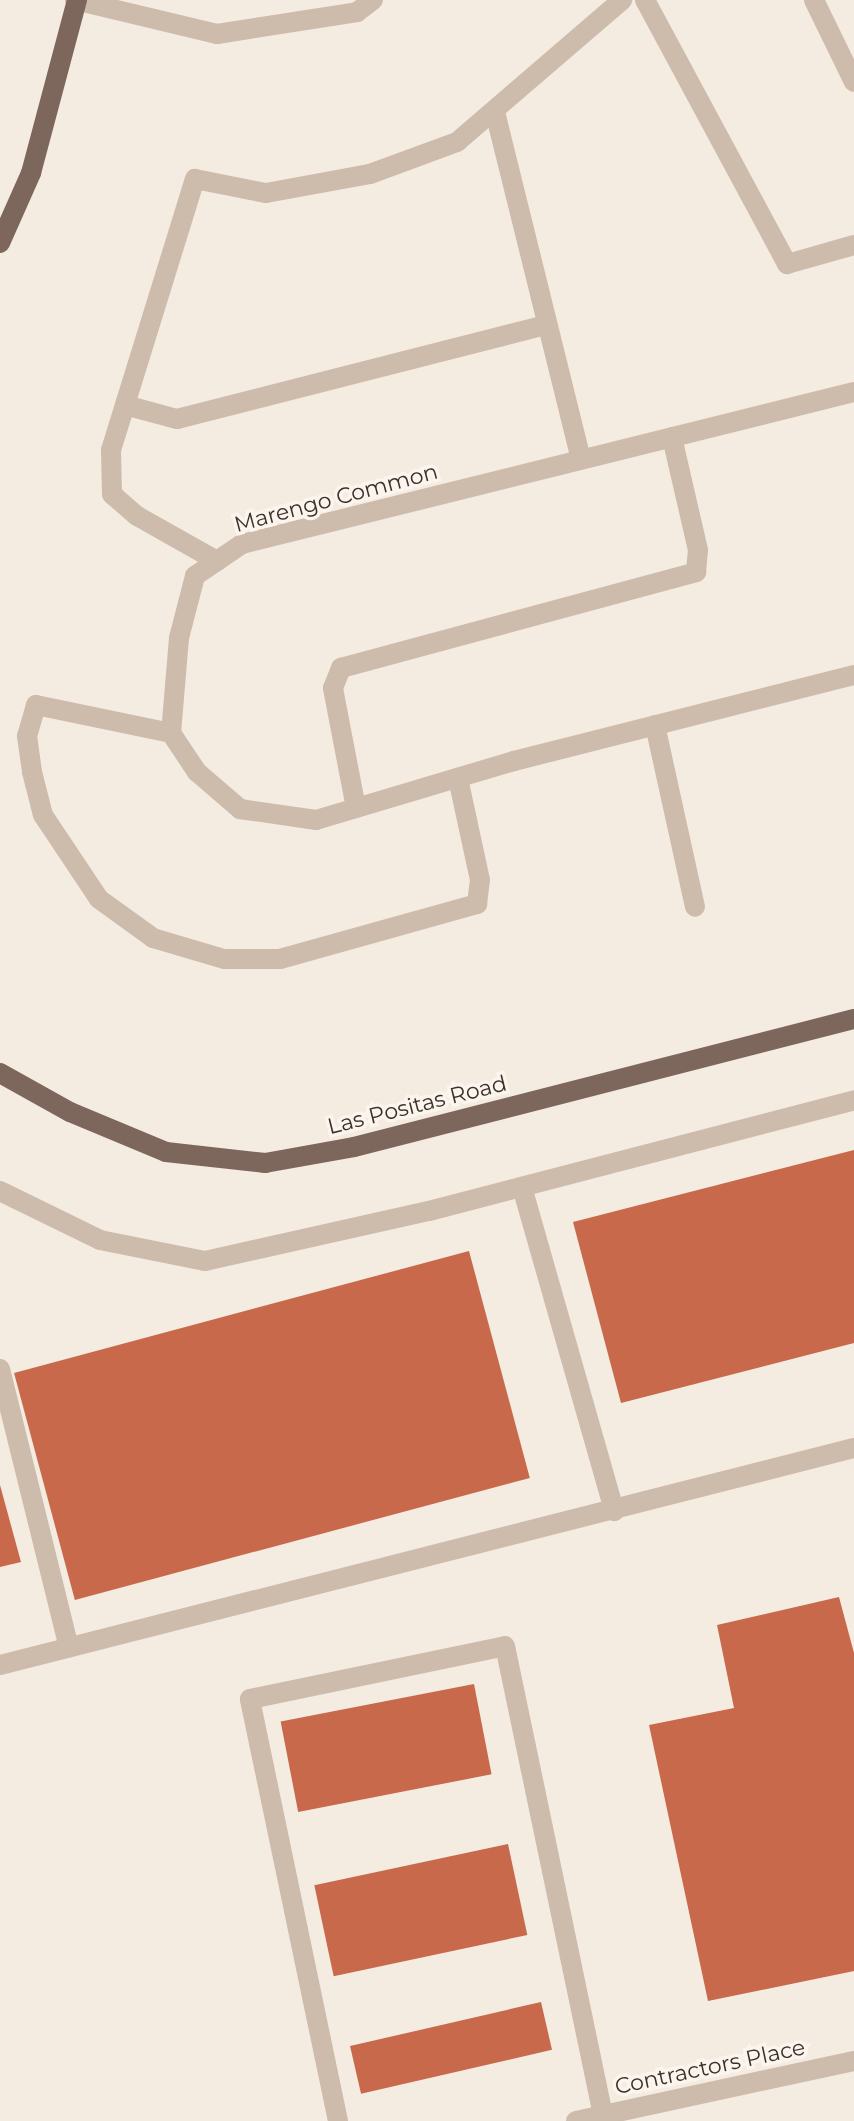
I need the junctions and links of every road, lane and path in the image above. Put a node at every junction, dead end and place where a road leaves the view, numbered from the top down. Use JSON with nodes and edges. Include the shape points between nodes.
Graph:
{"nodes":[{"id":1,"x":76,"y":0,"type":"edge"},
{"id":2,"x":373,"y":0,"type":"edge"},
{"id":3,"x":622,"y":0,"type":"edge"},
{"id":4,"x":645,"y":0,"type":"edge"},
{"id":5,"x":814,"y":0,"type":"edge"},
{"id":6,"x":854,"y":82,"type":"edge"},
{"id":7,"x":495,"y":112,"type":"junction"},
{"id":8,"x":0,"y":243,"type":"edge"},
{"id":9,"x":854,"y":245,"type":"edge"},
{"id":10,"x":547,"y":325,"type":"junction"},
{"id":11,"x":854,"y":392,"type":"edge"},
{"id":12,"x":125,"y":405,"type":"junction"},
{"id":13,"x":672,"y":437,"type":"junction"},
{"id":14,"x":581,"y":460,"type":"junction"},
{"id":15,"x":217,"y":561,"type":"junction"},
{"id":16,"x":854,"y":675,"type":"edge"},
{"id":17,"x":655,"y":725,"type":"junction"},
{"id":18,"x":171,"y":733,"type":"junction"},
{"id":19,"x":458,"y":778,"type":"junction"},
{"id":20,"x":356,"y":808,"type":"junction"},
{"id":21,"x":695,"y":907,"type":"dead end"},
{"id":22,"x":854,"y":1019,"type":"edge"},
{"id":23,"x":0,"y":1073,"type":"edge"},
{"id":24,"x":854,"y":1100,"type":"edge"},
{"id":25,"x":522,"y":1187,"type":"junction"},
{"id":26,"x":2,"y":1197,"type":"edge"},
{"id":27,"x":0,"y":1369,"type":"edge"},
{"id":28,"x":854,"y":1448,"type":"edge"},
{"id":29,"x":614,"y":1511,"type":"junction"},
{"id":30,"x":69,"y":1648,"type":"junction"},
{"id":31,"x":0,"y":1665,"type":"edge"},
{"id":32,"x":854,"y":2061,"type":"edge"},
{"id":33,"x":603,"y":2115,"type":"junction"},
{"id":34,"x":338,"y":2121,"type":"edge"},
{"id":35,"x":576,"y":2121,"type":"edge"}],
"edges":[{"from":1,"to":2,"type":"street","via":[[217,34],[357,12]]},
{"from":1,"to":8,"type":"main road","via":[[31,173]]},
{"from":3,"to":7,"type":"street"},
{"from":4,"to":9,"type":"street","via":[[787,264]]},
{"from":5,"to":6,"type":"street"},
{"from":7,"to":10,"type":"street"},
{"from":7,"to":12,"type":"street","via":[[457,142],[370,174],[266,193],[195,179]]},
{"from":10,"to":12,"type":"street","via":[[177,419]]},
{"from":10,"to":14,"type":"street"},
{"from":11,"to":13,"type":"street","name":"Marengo Common"},
{"from":12,"to":15,"type":"street","via":[[111,450],[112,494],[137,516]]},
{"from":13,"to":14,"type":"street","name":"Marengo Common"},
{"from":13,"to":20,"type":"street","via":[[698,550],[696,572],[341,668],[333,688]]},
{"from":14,"to":15,"type":"street","name":"Marengo Common","via":[[242,544]]},
{"from":15,"to":18,"type":"street","name":"Marengo Common","via":[[195,576],[179,638]]},
{"from":16,"to":17,"type":"street"},
{"from":17,"to":19,"type":"street"},
{"from":17,"to":21,"type":"street"},
{"from":18,"to":19,"type":"street","via":[[36,705],[27,736],[32,772],[43,815],[99,899],[153,938],[224,959],[280,959],[477,904],[480,880]]},
{"from":18,"to":20,"type":"street","via":[[197,772],[240,809],[316,820]]},
{"from":19,"to":20,"type":"street"},
{"from":22,"to":23,"type":"main road","name":"Las Positas Road","via":[[354,1147],[265,1163],[166,1152],[70,1112]]},
{"from":24,"to":25,"type":"street"},
{"from":25,"to":26,"type":"street","via":[[205,1261],[100,1240]]},
{"from":25,"to":29,"type":"street"},
{"from":27,"to":30,"type":"street"},
{"from":28,"to":29,"type":"street"},
{"from":29,"to":30,"type":"street"},
{"from":30,"to":31,"type":"street"},
{"from":32,"to":33,"type":"street","name":"Contractors Place"},
{"from":33,"to":34,"type":"street","via":[[505,1646],[250,1699]]},
{"from":33,"to":35,"type":"street","name":"Contractors Place"}]}
